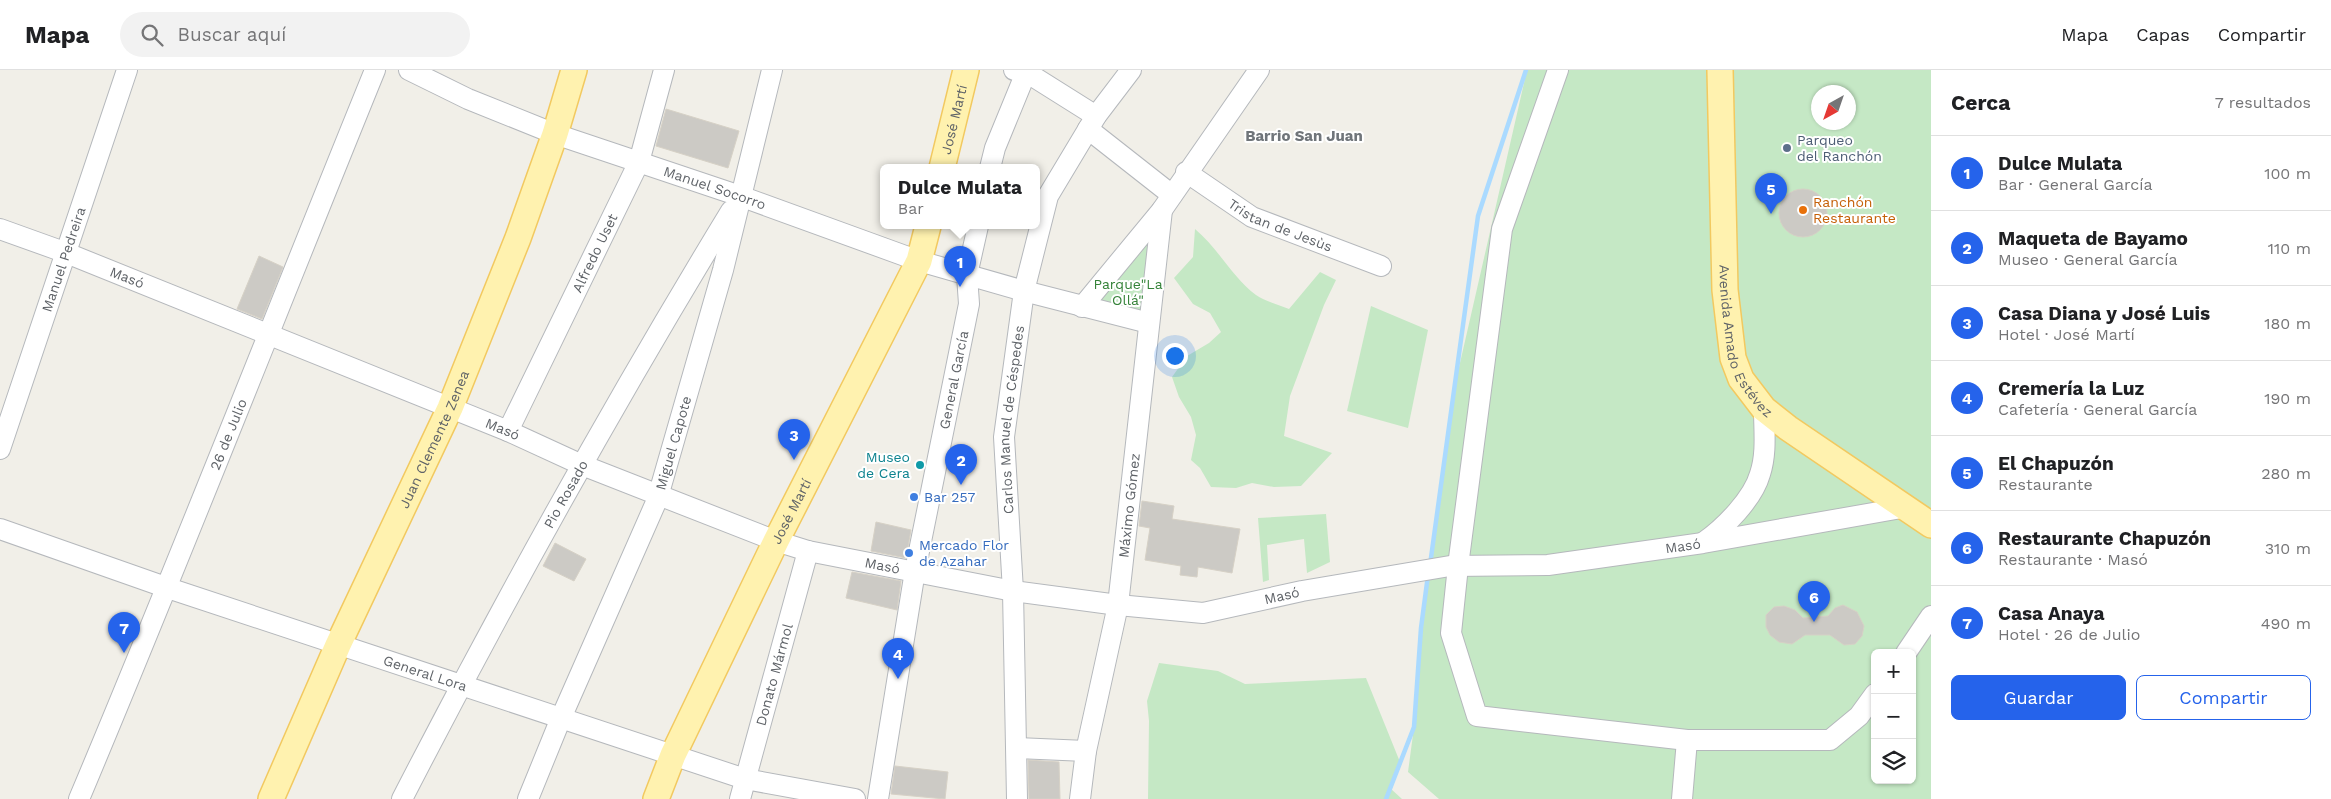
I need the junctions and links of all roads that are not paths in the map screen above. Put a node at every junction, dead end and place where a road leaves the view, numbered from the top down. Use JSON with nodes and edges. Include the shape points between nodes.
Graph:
{"nodes":[{"id":1,"x":127,"y":70,"type":"edge"},
{"id":2,"x":375,"y":70,"type":"edge"},
{"id":3,"x":408,"y":70,"type":"edge"},
{"id":4,"x":574,"y":70,"type":"edge"},
{"id":5,"x":664,"y":70,"type":"edge"},
{"id":6,"x":772,"y":70,"type":"edge"},
{"id":7,"x":966,"y":70,"type":"edge"},
{"id":8,"x":1131,"y":70,"type":"edge"},
{"id":9,"x":1259,"y":70,"type":"edge"},
{"id":10,"x":1558,"y":70,"type":"edge"},
{"id":11,"x":1720,"y":70,"type":"edge"},
{"id":12,"x":1023,"y":71,"type":"edge"},
{"id":13,"x":1092,"y":123,"type":"junction"},
{"id":14,"x":555,"y":134,"type":"junction"},
{"id":15,"x":638,"y":162,"type":"junction"},
{"id":16,"x":943,"y":164,"type":"edge"},
{"id":17,"x":991,"y":164,"type":"edge"},
{"id":18,"x":1186,"y":172,"type":"junction"},
{"id":19,"x":740,"y":196,"type":"junction"},
{"id":20,"x":1167,"y":202,"type":"junction"},
{"id":21,"x":1040,"y":228,"type":"edge"},
{"id":22,"x":0,"y":229,"type":"edge"},
{"id":23,"x":927,"y":229,"type":"edge"},
{"id":24,"x":977,"y":229,"type":"edge"},
{"id":25,"x":1040,"y":229,"type":"edge"},
{"id":26,"x":64,"y":252,"type":"junction"},
{"id":27,"x":919,"y":261,"type":"junction"},
{"id":28,"x":1381,"y":266,"type":"dead end"},
{"id":29,"x":967,"y":276,"type":"junction"},
{"id":30,"x":1024,"y":291,"type":"junction"},
{"id":31,"x":1082,"y":307,"type":"junction"},
{"id":32,"x":1149,"y":323,"type":"junction"},
{"id":33,"x":267,"y":334,"type":"junction"},
{"id":34,"x":450,"y":408,"type":"junction"},
{"id":35,"x":1764,"y":409,"type":"junction"},
{"id":36,"x":508,"y":431,"type":"junction"},
{"id":37,"x":0,"y":449,"type":"edge"},
{"id":38,"x":582,"y":465,"type":"junction"},
{"id":39,"x":659,"y":494,"type":"junction"},
{"id":40,"x":1907,"y":507,"type":"junction"},
{"id":41,"x":1931,"y":525,"type":"edge"},
{"id":42,"x":0,"y":529,"type":"edge"},
{"id":43,"x":776,"y":541,"type":"junction"},
{"id":44,"x":1703,"y":543,"type":"junction"},
{"id":45,"x":808,"y":551,"type":"junction"},
{"id":46,"x":1454,"y":566,"type":"junction"},
{"id":47,"x":916,"y":571,"type":"junction"},
{"id":48,"x":168,"y":588,"type":"junction"},
{"id":49,"x":1013,"y":591,"type":"junction"},
{"id":50,"x":1118,"y":605,"type":"junction"},
{"id":51,"x":1931,"y":616,"type":"edge"},
{"id":52,"x":338,"y":645,"type":"junction"},
{"id":53,"x":1909,"y":649,"type":"edge"},
{"id":54,"x":462,"y":684,"type":"junction"},
{"id":55,"x":1871,"y":700,"type":"edge"},
{"id":56,"x":561,"y":718,"type":"junction"},
{"id":57,"x":1687,"y":740,"type":"junction"},
{"id":58,"x":1017,"y":748,"type":"junction"},
{"id":59,"x":1086,"y":751,"type":"junction"},
{"id":60,"x":673,"y":756,"type":"junction"},
{"id":61,"x":745,"y":779,"type":"junction"},
{"id":62,"x":79,"y":799,"type":"edge"},
{"id":63,"x":271,"y":799,"type":"edge"},
{"id":64,"x":402,"y":799,"type":"edge"},
{"id":65,"x":528,"y":799,"type":"edge"},
{"id":66,"x":656,"y":799,"type":"edge"},
{"id":67,"x":740,"y":799,"type":"edge"},
{"id":68,"x":855,"y":799,"type":"edge"},
{"id":69,"x":878,"y":799,"type":"edge"},
{"id":70,"x":1017,"y":799,"type":"edge"},
{"id":71,"x":1080,"y":799,"type":"edge"},
{"id":72,"x":1682,"y":799,"type":"edge"}],
"edges":[{"from":1,"to":26,"type":"street","name":"Manuel Pedreira"},
{"from":2,"to":33,"type":"street","name":"26 de Julio"},
{"from":3,"to":14,"type":"street","name":"Manuel Socorro","via":[[468,99]]},
{"from":4,"to":14,"type":"main road","name":"Juan Clemente Zenea"},
{"from":5,"to":15,"type":"street","name":"Alfredo Uset"},
{"from":6,"to":19,"type":"street","name":"Miguel Capote"},
{"from":7,"to":16,"type":"main road","name":"José Martí"},
{"from":8,"to":13,"type":"street","name":"Carlos Manuel de Céspedes"},
{"from":9,"to":18,"type":"street","name":"Máximo Gómez"},
{"from":10,"to":46,"type":"street","via":[[1502,229]]},
{"from":11,"to":35,"type":"main road","name":"Avenida Amado Estévez","via":[[1730,341],[1741,378]]},
{"from":12,"to":13,"type":"street"},
{"from":12,"to":17,"type":"street"},
{"from":13,"to":20,"type":"street"},
{"from":13,"to":21,"type":"street","name":"Carlos Manuel de Céspedes","via":[[1048,196]]},
{"from":14,"to":15,"type":"street","name":"Manuel Socorro"},
{"from":14,"to":34,"type":"main road","name":"Juan Clemente Zenea","via":[[518,238]]},
{"from":15,"to":19,"type":"street","name":"Manuel Socorro"},
{"from":15,"to":36,"type":"street","name":"Alfredo Uset"},
{"from":18,"to":20,"type":"street","name":"Máximo Gómez"},
{"from":18,"to":28,"type":"street","name":"Tristan de Jesùs","via":[[1252,217]]},
{"from":19,"to":27,"type":"street","name":"Manuel Socorro"},
{"from":19,"to":38,"type":"street","name":"Pio Rosado"},
{"from":19,"to":39,"type":"street","name":"Miguel Capote","via":[[723,270]]},
{"from":20,"to":31,"type":"street","name":"Máximo Gómez"},
{"from":20,"to":32,"type":"street","name":"Máximo Gómez"},
{"from":22,"to":26,"type":"street","name":"Masó"},
{"from":23,"to":27,"type":"main road","name":"José Martí"},
{"from":24,"to":29,"type":"street","name":"General García"},
{"from":25,"to":30,"type":"street","name":"Carlos Manuel de Céspedes"},
{"from":26,"to":33,"type":"street","name":"Masó"},
{"from":26,"to":37,"type":"street","name":"Manuel Pedreira"},
{"from":27,"to":29,"type":"street","name":"Manuel Socorro"},
{"from":27,"to":43,"type":"main road","name":"José Martí"},
{"from":29,"to":30,"type":"street","name":"Manuel Socorro"},
{"from":29,"to":47,"type":"street","name":"General García","via":[[969,304]]},
{"from":30,"to":31,"type":"street","name":"Manuel Socorro"},
{"from":30,"to":49,"type":"street","name":"Carlos Manuel de Céspedes","via":[[1004,437]]},
{"from":31,"to":32,"type":"street","name":"Manuel Socorro"},
{"from":32,"to":50,"type":"street","name":"Máximo Gómez"},
{"from":33,"to":34,"type":"street","name":"Masó"},
{"from":33,"to":48,"type":"street","name":"26 de Julio"},
{"from":34,"to":36,"type":"street","name":"Masó"},
{"from":34,"to":52,"type":"main road","name":"Juan Clemente Zenea"},
{"from":35,"to":40,"type":"main road","name":"Avenida Amado Estévez","via":[[1816,449]]},
{"from":35,"to":44,"type":"street","via":[[1765,451],[1760,476],[1730,519]]},
{"from":36,"to":38,"type":"street","name":"Masó"},
{"from":38,"to":39,"type":"street","name":"Masó"},
{"from":38,"to":54,"type":"street","name":"Pio Rosado"},
{"from":39,"to":43,"type":"street","name":"Masó"},
{"from":39,"to":56,"type":"street","name":"Miguel Capote"},
{"from":40,"to":41,"type":"main road","name":"Avenida Amado Estévez"},
{"from":40,"to":44,"type":"street","name":"Masó"},
{"from":42,"to":48,"type":"street","name":"General Lora"},
{"from":43,"to":45,"type":"street","name":"Masó"},
{"from":43,"to":60,"type":"main road","name":"José Martí"},
{"from":44,"to":46,"type":"street","name":"Masó","via":[[1548,564]]},
{"from":45,"to":47,"type":"street","name":"Masó"},
{"from":45,"to":61,"type":"street","name":"Donato Mármol"},
{"from":46,"to":50,"type":"street","name":"Masó","via":[[1203,613]]},
{"from":46,"to":57,"type":"street","via":[[1452,633],[1477,716]]},
{"from":47,"to":49,"type":"street","name":"Masó"},
{"from":47,"to":69,"type":"street","name":"General García"},
{"from":48,"to":52,"type":"street","name":"General Lora"},
{"from":48,"to":62,"type":"street","name":"26 de Julio"},
{"from":49,"to":50,"type":"street","name":"Masó"},
{"from":49,"to":58,"type":"street","name":"Carlos Manuel de Céspedes"},
{"from":50,"to":59,"type":"street","name":"Máximo Gómez"},
{"from":51,"to":53,"type":"street"},
{"from":52,"to":54,"type":"street","name":"General Lora"},
{"from":52,"to":63,"type":"main road","name":"Juan Clemente Zenea"},
{"from":54,"to":56,"type":"street","name":"General Lora"},
{"from":54,"to":64,"type":"street","name":"Pio Rosado"},
{"from":55,"to":57,"type":"street","via":[[1859,716],[1830,740]]},
{"from":56,"to":60,"type":"street","name":"General Lora"},
{"from":56,"to":65,"type":"street","name":"Miguel Capote"},
{"from":57,"to":72,"type":"street"},
{"from":58,"to":59,"type":"street"},
{"from":58,"to":70,"type":"street","name":"Carlos Manuel de Céspedes"},
{"from":59,"to":71,"type":"street","name":"Máximo Gómez"},
{"from":60,"to":61,"type":"street","name":"General Lora"},
{"from":60,"to":66,"type":"main road","name":"José Martí"},
{"from":61,"to":67,"type":"street","name":"Donato Mármol"},
{"from":61,"to":68,"type":"street","name":"General Lora"}]}
